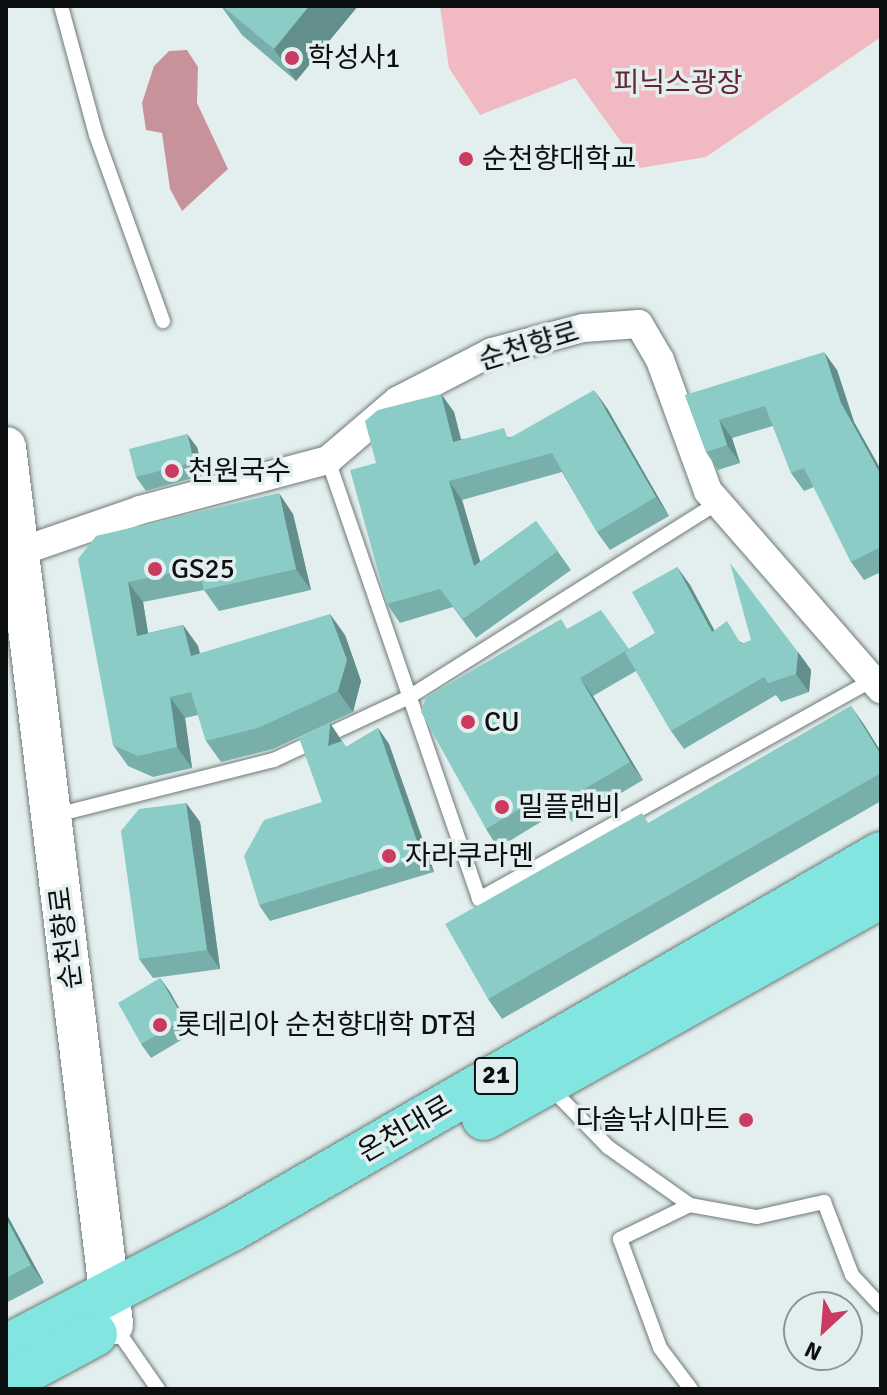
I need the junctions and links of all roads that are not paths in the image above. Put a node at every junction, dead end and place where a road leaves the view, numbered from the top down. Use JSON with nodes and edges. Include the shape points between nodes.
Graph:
{"nodes":[{"id":1,"x":61,"y":6,"type":"edge"},
{"id":2,"x":163,"y":321,"type":"dead end"},
{"id":3,"x":6,"y":447,"type":"edge"},
{"id":4,"x":328,"y":460,"type":"junction"},
{"id":5,"x":717,"y":503,"type":"junction"},
{"id":6,"x":12,"y":560,"type":"edge"},
{"id":7,"x":877,"y":684,"type":"edge"},
{"id":8,"x":409,"y":697,"type":"junction"},
{"id":9,"x":51,"y":816,"type":"junction"},
{"id":10,"x":881,"y":854,"type":"edge"},
{"id":11,"x":881,"y":896,"type":"edge"},
{"id":12,"x":546,"y":1083,"type":"junction"},
{"id":13,"x":690,"y":1205,"type":"junction"},
{"id":14,"x":881,"y":1306,"type":"edge"},
{"id":15,"x":111,"y":1308,"type":"junction"},
{"id":16,"x":6,"y":1347,"type":"edge"},
{"id":17,"x":6,"y":1382,"type":"edge"},
{"id":18,"x":158,"y":1389,"type":"edge"},
{"id":19,"x":691,"y":1389,"type":"edge"}],
"edges":[{"from":1,"to":2,"type":"lane","via":[[96,135]]},
{"from":3,"to":6,"type":"main road","name":"순천향로"},
{"from":4,"to":5,"type":"street","name":"순천향로","via":[[397,401],[492,352],[583,328],[639,324]]},
{"from":4,"to":6,"type":"street","name":"순천향로","via":[[140,510]]},
{"from":4,"to":8,"type":"lane"},
{"from":5,"to":7,"type":"street","name":"순천향로"},
{"from":5,"to":8,"type":"lane"},
{"from":6,"to":9,"type":"main road","name":"순천향로"},
{"from":7,"to":8,"type":"lane","via":[[479,899]]},
{"from":8,"to":9,"type":"lane","via":[[274,760]]},
{"from":9,"to":15,"type":"main road","name":"순천향로"},
{"from":10,"to":15,"type":"main road","name":"온천대로","number":"21","via":[[230,1230]]},
{"from":11,"to":12,"type":"main road","name":"온천대로","number":"21"},
{"from":12,"to":13,"type":"lane","via":[[608,1147]]},
{"from":12,"to":15,"type":"main road","name":"온천대로","number":"21"},
{"from":13,"to":14,"type":"lane","via":[[757,1217],[824,1202],[852,1275]]},
{"from":13,"to":19,"type":"lane","via":[[620,1239],[660,1348]]},
{"from":15,"to":16,"type":"main road","name":"온천대로","number":"21"},
{"from":15,"to":17,"type":"main road","name":"온천대로","number":"21"},
{"from":15,"to":18,"type":"lane"}]}
